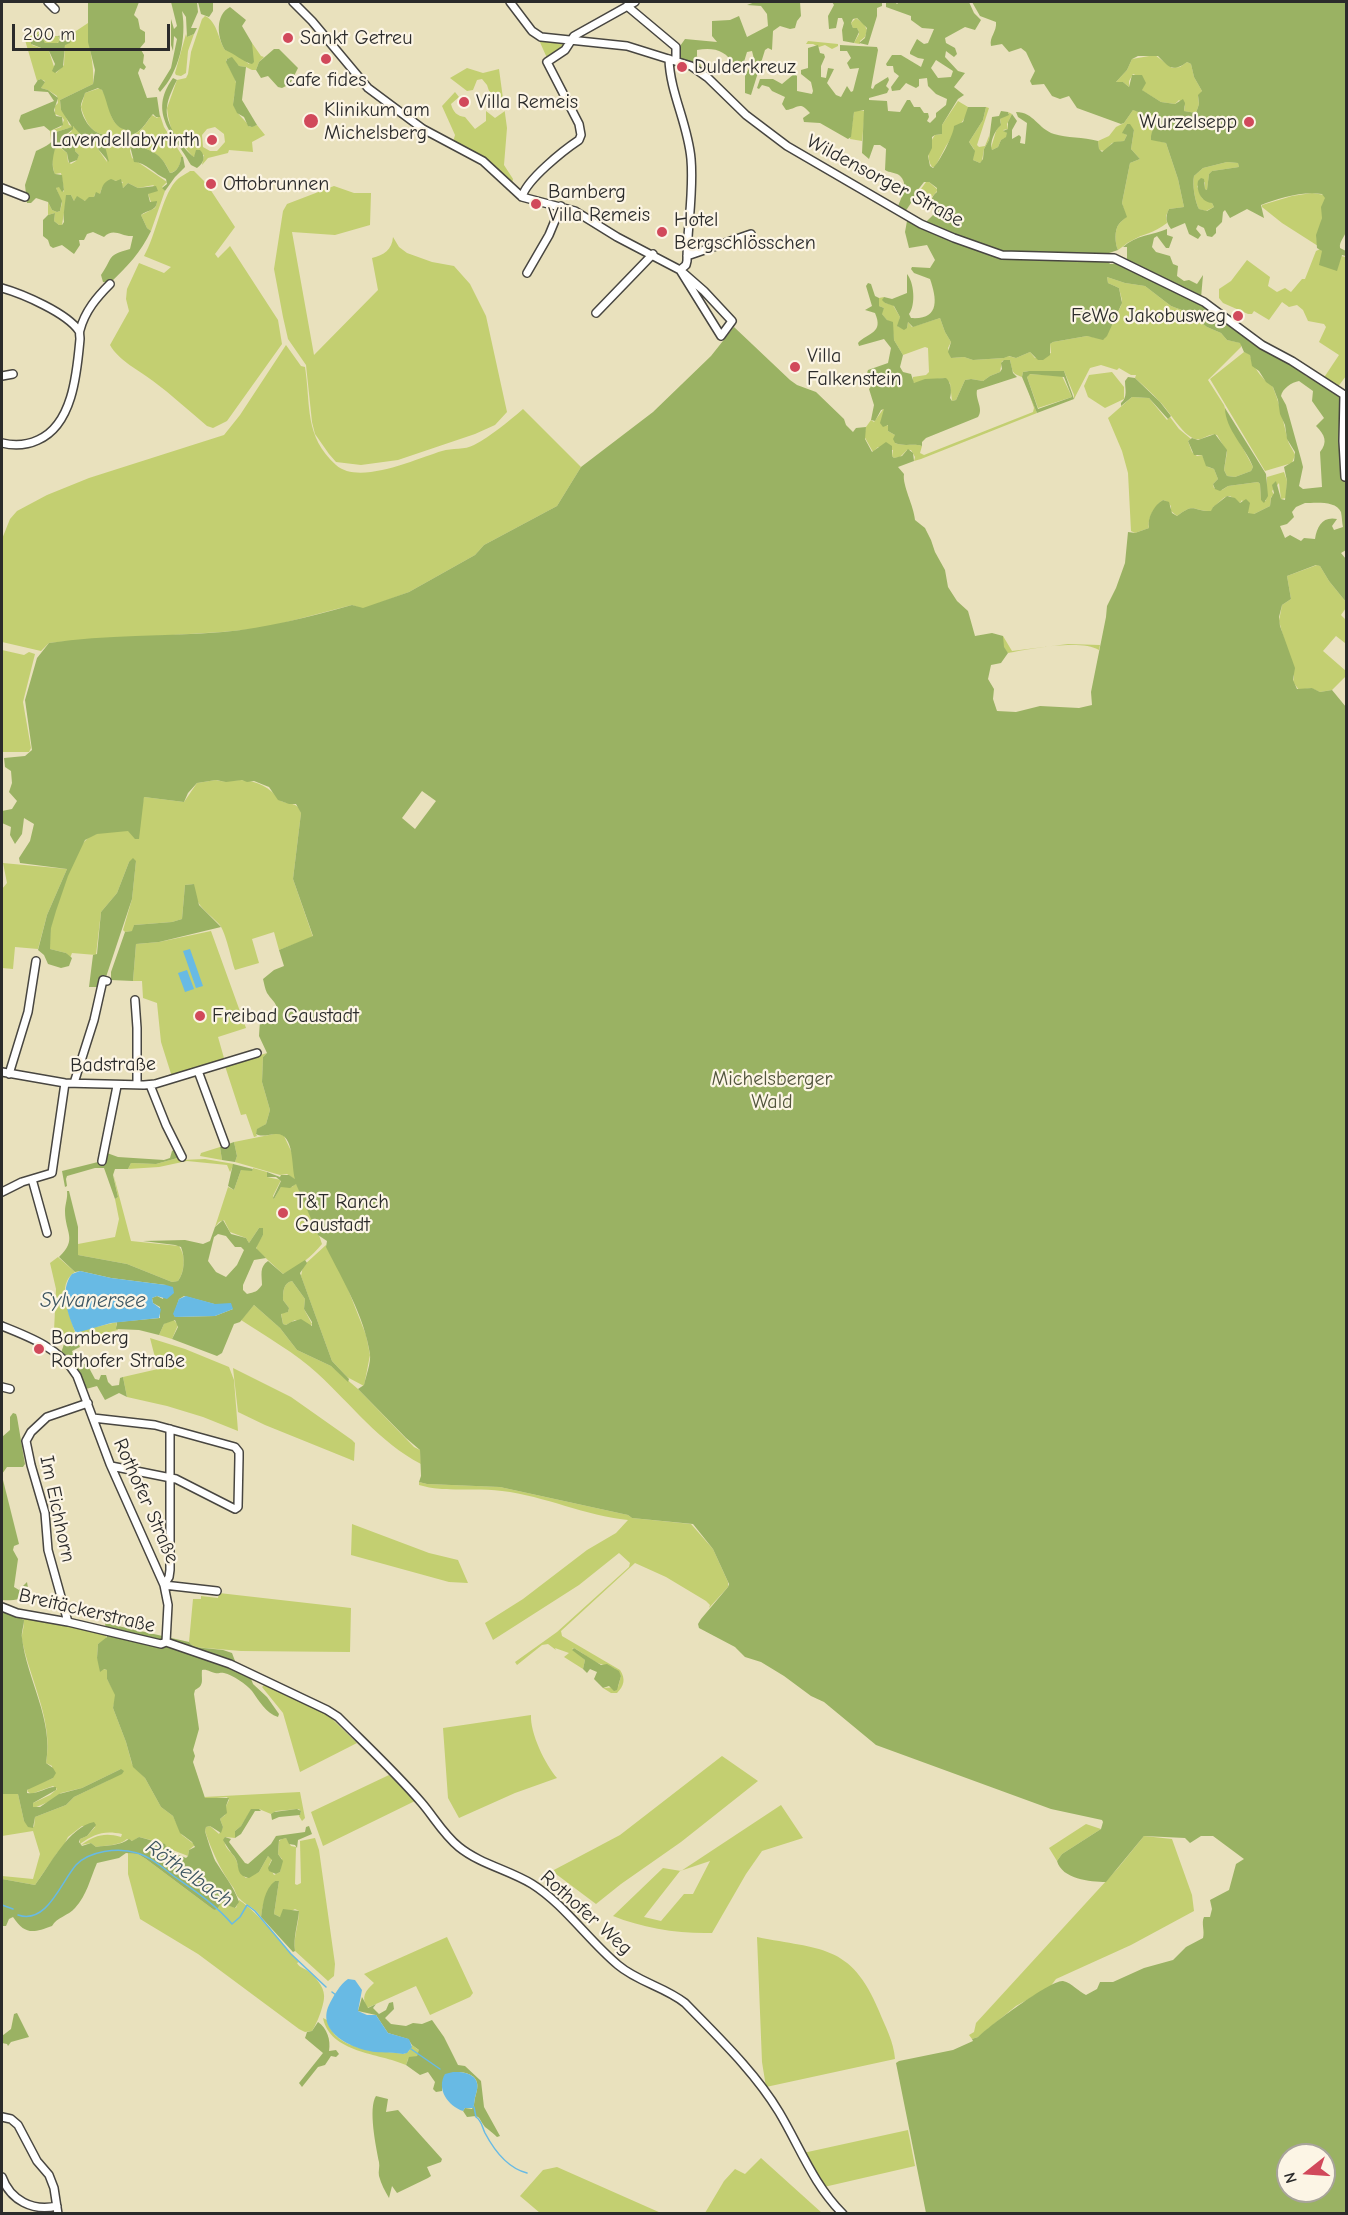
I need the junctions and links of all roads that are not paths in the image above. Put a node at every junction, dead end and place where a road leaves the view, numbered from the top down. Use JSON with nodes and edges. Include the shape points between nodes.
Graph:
{"nodes":[{"id":1,"x":48,"y":2,"type":"edge"},
{"id":2,"x":293,"y":2,"type":"edge"},
{"id":3,"x":510,"y":2,"type":"edge"},
{"id":4,"x":634,"y":2,"type":"edge"},
{"id":5,"x":622,"y":5,"type":"edge"},
{"id":6,"x":55,"y":9,"type":"dead end"},
{"id":7,"x":571,"y":39,"type":"junction"},
{"id":8,"x":672,"y":60,"type":"junction"},
{"id":9,"x":2,"y":188,"type":"edge"},
{"id":10,"x":25,"y":197,"type":"dead end"},
{"id":11,"x":522,"y":197,"type":"junction"},
{"id":12,"x":561,"y":206,"type":"junction"},
{"id":13,"x":750,"y":234,"type":"dead end"},
{"id":14,"x":653,"y":254,"type":"junction"},
{"id":15,"x":687,"y":256,"type":"junction"},
{"id":16,"x":680,"y":270,"type":"junction"},
{"id":17,"x":527,"y":273,"type":"dead end"},
{"id":18,"x":110,"y":284,"type":"dead end"},
{"id":19,"x":2,"y":288,"type":"edge"},
{"id":20,"x":596,"y":313,"type":"dead end"},
{"id":21,"x":79,"y":331,"type":"junction"},
{"id":22,"x":13,"y":374,"type":"dead end"},
{"id":23,"x":2,"y":376,"type":"edge"},
{"id":24,"x":1346,"y":395,"type":"edge"},
{"id":25,"x":2,"y":443,"type":"edge"},
{"id":26,"x":1345,"y":477,"type":"edge"},
{"id":27,"x":36,"y":961,"type":"dead end"},
{"id":28,"x":107,"y":981,"type":"dead end"},
{"id":29,"x":135,"y":1000,"type":"dead end"},
{"id":30,"x":257,"y":1053,"type":"dead end"},
{"id":31,"x":198,"y":1071,"type":"junction"},
{"id":32,"x":5,"y":1073,"type":"edge"},
{"id":33,"x":64,"y":1083,"type":"junction"},
{"id":34,"x":74,"y":1083,"type":"junction"},
{"id":35,"x":150,"y":1085,"type":"junction"},
{"id":36,"x":117,"y":1086,"type":"junction"},
{"id":37,"x":138,"y":1086,"type":"junction"},
{"id":38,"x":225,"y":1144,"type":"dead end"},
{"id":39,"x":182,"y":1157,"type":"dead end"},
{"id":40,"x":102,"y":1161,"type":"dead end"},
{"id":41,"x":32,"y":1179,"type":"junction"},
{"id":42,"x":2,"y":1192,"type":"edge"},
{"id":43,"x":47,"y":1233,"type":"dead end"},
{"id":44,"x":2,"y":1326,"type":"edge"},
{"id":45,"x":2,"y":1387,"type":"edge"},
{"id":46,"x":10,"y":1389,"type":"dead end"},
{"id":47,"x":88,"y":1403,"type":"junction"},
{"id":48,"x":93,"y":1418,"type":"junction"},
{"id":49,"x":170,"y":1429,"type":"junction"},
{"id":50,"x":111,"y":1466,"type":"junction"},
{"id":51,"x":171,"y":1478,"type":"junction"},
{"id":52,"x":164,"y":1585,"type":"junction"},
{"id":53,"x":217,"y":1591,"type":"dead end"},
{"id":54,"x":2,"y":1607,"type":"edge"},
{"id":55,"x":68,"y":1622,"type":"junction"},
{"id":56,"x":165,"y":1642,"type":"junction"},
{"id":57,"x":2,"y":2117,"type":"edge"},
{"id":58,"x":2,"y":2177,"type":"edge"},
{"id":59,"x":58,"y":2210,"type":"edge"},
{"id":60,"x":843,"y":2214,"type":"edge"}],
"edges":[{"from":1,"to":6,"type":"street"},
{"from":2,"to":11,"type":"street","via":[[368,88],[423,129],[483,161]]},
{"from":3,"to":7,"type":"street","name":"Wildensorger Straße","via":[[537,35]]},
{"from":4,"to":5,"type":"street"},
{"from":5,"to":7,"type":"street"},
{"from":5,"to":8,"type":"street","via":[[676,47]]},
{"from":7,"to":8,"type":"street","name":"Wildensorger Straße","via":[[627,46]]},
{"from":7,"to":11,"type":"street","via":[[565,50],[547,62],[581,135],[543,169]]},
{"from":8,"to":15,"type":"street","via":[[673,86],[691,158]]},
{"from":8,"to":24,"type":"street","name":"Wildensorger Straße","via":[[704,74],[747,116],[787,146],[926,226],[1002,255],[1114,258],[1204,302],[1262,345]]},
{"from":9,"to":10,"type":"street"},
{"from":11,"to":12,"type":"street"},
{"from":12,"to":14,"type":"street"},
{"from":12,"to":17,"type":"street"},
{"from":13,"to":15,"type":"street"},
{"from":14,"to":16,"type":"street"},
{"from":14,"to":20,"type":"street"},
{"from":15,"to":16,"type":"street","via":[[686,265]]},
{"from":16,"to":16,"type":"street","via":[[697,298],[721,336],[732,321]]},
{"from":18,"to":21,"type":"street","via":[[89,309]]},
{"from":19,"to":21,"type":"street","via":[[36,302]]},
{"from":21,"to":25,"type":"street","via":[[70,398],[56,428],[31,443]]},
{"from":22,"to":23,"type":"street"},
{"from":24,"to":26,"type":"street"},
{"from":27,"to":32,"type":"street","via":[[28,1012]]},
{"from":28,"to":34,"type":"street","via":[[104,980]]},
{"from":29,"to":37,"type":"street"},
{"from":30,"to":31,"type":"street","name":"Badstraße"},
{"from":31,"to":35,"type":"street","name":"Badstraße"},
{"from":31,"to":38,"type":"street"},
{"from":32,"to":33,"type":"street","name":"Badstraße"},
{"from":33,"to":34,"type":"street","name":"Badstraße"},
{"from":33,"to":41,"type":"street","via":[[52,1173]]},
{"from":34,"to":36,"type":"street","name":"Badstraße"},
{"from":35,"to":37,"type":"street","name":"Badstraße"},
{"from":35,"to":39,"type":"street"},
{"from":36,"to":37,"type":"street","name":"Badstraße"},
{"from":36,"to":40,"type":"street"},
{"from":41,"to":42,"type":"street"},
{"from":41,"to":43,"type":"street"},
{"from":44,"to":47,"type":"street","name":"Rothofer Straße","via":[[57,1352],[77,1376]]},
{"from":45,"to":46,"type":"street"},
{"from":47,"to":48,"type":"street","name":"Rothofer Straße"},
{"from":47,"to":55,"type":"street","name":"Im Eichhorn","via":[[47,1417],[26,1442]]},
{"from":48,"to":49,"type":"street"},
{"from":48,"to":50,"type":"street","name":"Rothofer Straße"},
{"from":49,"to":51,"type":"street"},
{"from":49,"to":51,"type":"street","via":[[237,1448],[239,1502],[235,1509]]},
{"from":50,"to":51,"type":"street"},
{"from":50,"to":52,"type":"street","name":"Rothofer Straße"},
{"from":51,"to":52,"type":"street","via":[[170,1570]]},
{"from":52,"to":53,"type":"street"},
{"from":52,"to":56,"type":"street","name":"Rothofer Straße","via":[[168,1605]]},
{"from":54,"to":55,"type":"street","name":"Breitäckerstraße"},
{"from":55,"to":56,"type":"street","name":"Breitäckerstraße"},
{"from":56,"to":60,"type":"street","name":"Rothofer Weg","via":[[230,1664],[338,1717],[397,1776],[458,1846],[531,1884],[617,1964],[685,2003],[765,2092],[815,2181]]},
{"from":57,"to":59,"type":"street","via":[[14,2120],[51,2179]]},
{"from":58,"to":59,"type":"street","via":[[11,2194],[30,2205]]}]}
